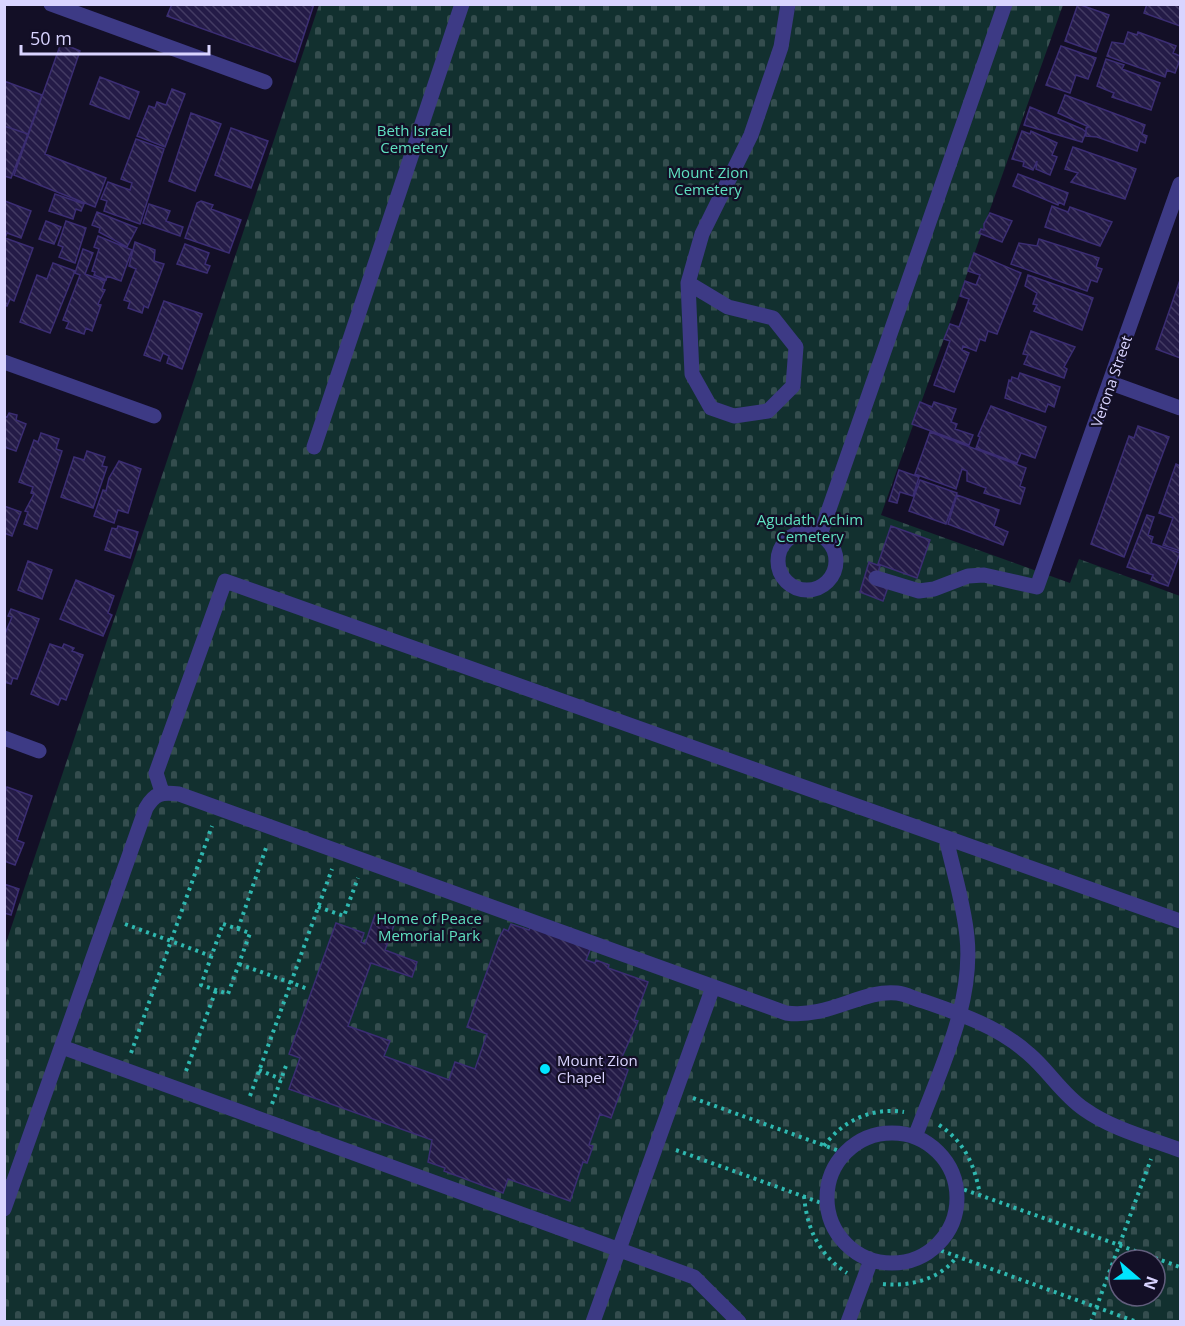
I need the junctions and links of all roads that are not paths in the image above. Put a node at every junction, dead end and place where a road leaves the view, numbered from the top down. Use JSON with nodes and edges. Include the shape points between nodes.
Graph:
{"nodes":[{"id":1,"x":51,"y":4,"type":"edge"},
{"id":2,"x":462,"y":4,"type":"edge"},
{"id":3,"x":788,"y":4,"type":"edge"},
{"id":4,"x":1005,"y":4,"type":"edge"},
{"id":5,"x":265,"y":82,"type":"dead end"},
{"id":6,"x":1180,"y":184,"type":"edge"},
{"id":7,"x":688,"y":282,"type":"junction"},
{"id":8,"x":4,"y":362,"type":"edge"},
{"id":9,"x":1111,"y":383,"type":"junction"},
{"id":10,"x":1180,"y":408,"type":"edge"},
{"id":11,"x":154,"y":416,"type":"dead end"},
{"id":12,"x":314,"y":447,"type":"dead end"},
{"id":13,"x":820,"y":535,"type":"dead end"},
{"id":14,"x":876,"y":578,"type":"dead end"},
{"id":15,"x":4,"y":738,"type":"edge"},
{"id":16,"x":39,"y":751,"type":"dead end"},
{"id":17,"x":162,"y":792,"type":"junction"},
{"id":18,"x":946,"y":838,"type":"junction"},
{"id":19,"x":1180,"y":921,"type":"edge"},
{"id":20,"x":713,"y":987,"type":"junction"},
{"id":21,"x":959,"y":1013,"type":"junction"},
{"id":22,"x":62,"y":1047,"type":"junction"},
{"id":23,"x":915,"y":1137,"type":"junction"},
{"id":24,"x":1180,"y":1150,"type":"edge"},
{"id":25,"x":4,"y":1209,"type":"edge"},
{"id":26,"x":620,"y":1249,"type":"junction"},
{"id":27,"x":871,"y":1260,"type":"junction"},
{"id":28,"x":593,"y":1322,"type":"edge"},
{"id":29,"x":739,"y":1322,"type":"edge"},
{"id":30,"x":848,"y":1322,"type":"edge"}],
"edges":[{"from":1,"to":5,"type":"street"},
{"from":2,"to":12,"type":"street"},
{"from":3,"to":7,"type":"street","via":[[781,47],[752,135],[702,234]]},
{"from":4,"to":13,"type":"street"},
{"from":6,"to":9,"type":"street","name":"Verona Street"},
{"from":7,"to":7,"type":"street","via":[[692,374],[711,408],[734,416],[768,411],[792,386],[796,347],[773,318],[728,307]]},
{"from":8,"to":11,"type":"street"},
{"from":9,"to":10,"type":"street"},
{"from":9,"to":14,"type":"street","name":"Verona Street","via":[[1037,587],[984,575],[919,591]]},
{"from":15,"to":16,"type":"street"},
{"from":17,"to":18,"type":"street","via":[[156,773],[225,581]]},
{"from":17,"to":20,"type":"street","via":[[179,794]]},
{"from":17,"to":22,"type":"street","via":[[146,808]]},
{"from":18,"to":19,"type":"street"},
{"from":18,"to":21,"type":"street","via":[[967,937],[967,981]]},
{"from":20,"to":21,"type":"street","via":[[786,1013],[814,1014],[897,993]]},
{"from":20,"to":26,"type":"street"},
{"from":21,"to":23,"type":"street"},
{"from":21,"to":24,"type":"street","via":[[1015,1042],[1069,1099],[1086,1111]]},
{"from":22,"to":25,"type":"street"},
{"from":22,"to":26,"type":"street"},
{"from":23,"to":27,"type":"street","via":[[939,1153],[950,1168],[957,1186],[952,1222],[934,1248],[903,1262]]},
{"from":23,"to":27,"type":"street","via":[[900,1133],[870,1136],[845,1153],[830,1177],[827,1205],[833,1227],[854,1251]]},
{"from":26,"to":28,"type":"street"},
{"from":26,"to":29,"type":"street","via":[[694,1277]]},
{"from":27,"to":30,"type":"street"}]}
